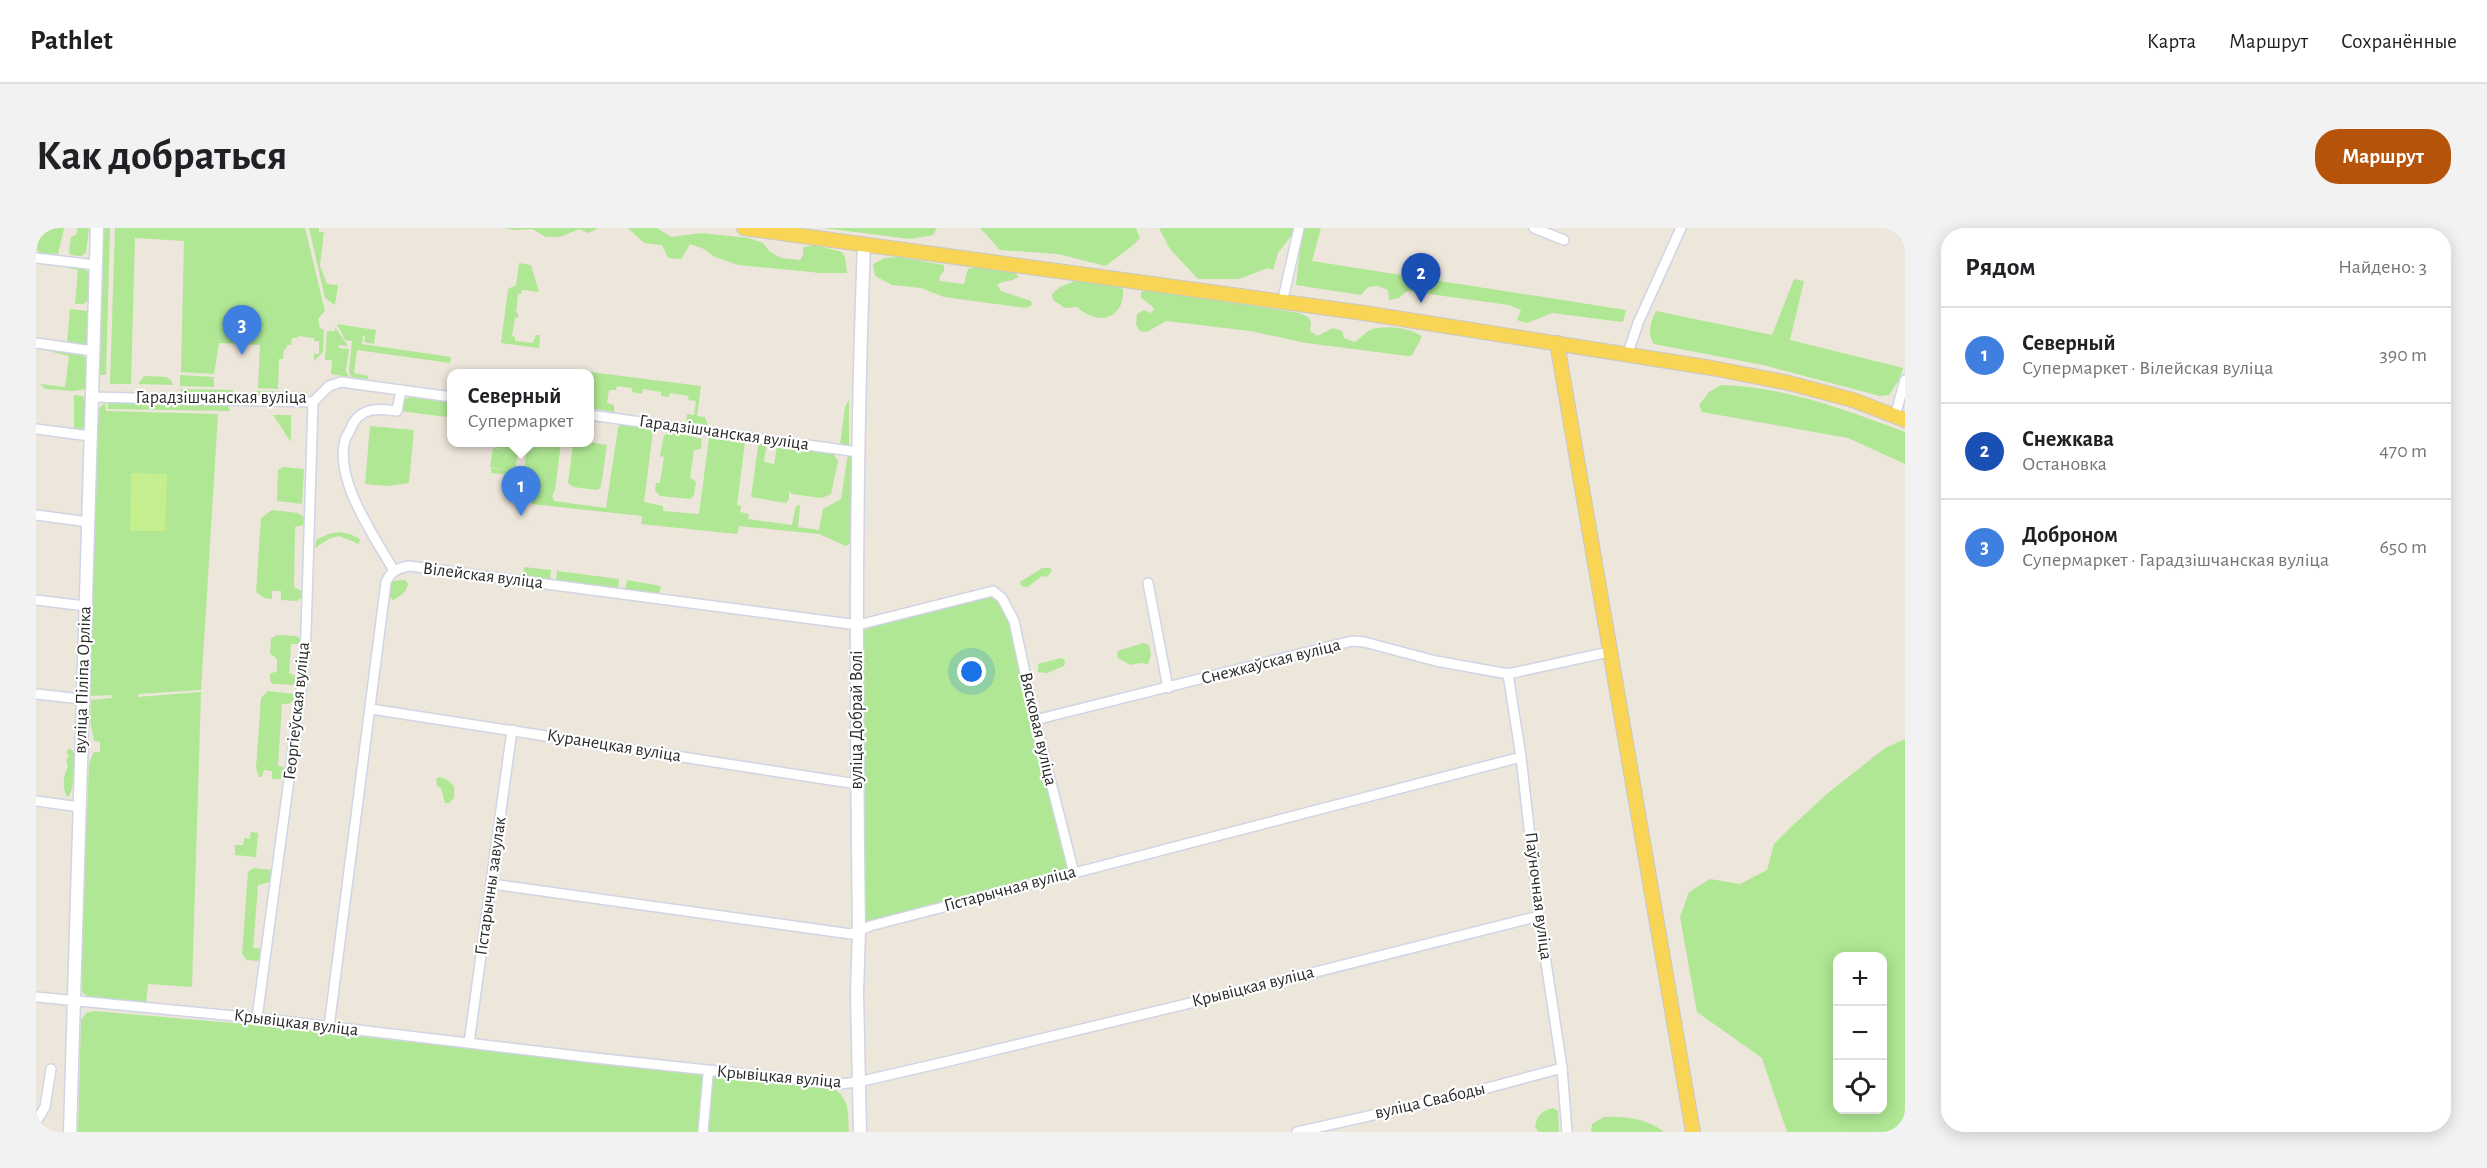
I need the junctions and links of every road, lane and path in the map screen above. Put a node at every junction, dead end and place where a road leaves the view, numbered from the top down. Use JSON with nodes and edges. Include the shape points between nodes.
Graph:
{"nodes":[{"id":1,"x":97,"y":228,"type":"edge"},
{"id":2,"x":744,"y":228,"type":"edge"},
{"id":3,"x":1299,"y":228,"type":"edge"},
{"id":4,"x":1534,"y":228,"type":"edge"},
{"id":5,"x":1681,"y":228,"type":"edge"},
{"id":6,"x":1564,"y":240,"type":"dead end"},
{"id":7,"x":864,"y":245,"type":"junction"},
{"id":8,"x":36,"y":258,"type":"edge"},
{"id":9,"x":96,"y":265,"type":"junction"},
{"id":10,"x":1282,"y":303,"type":"junction"},
{"id":11,"x":36,"y":343,"type":"edge"},
{"id":12,"x":1557,"y":343,"type":"junction"},
{"id":13,"x":93,"y":351,"type":"junction"},
{"id":14,"x":1627,"y":356,"type":"junction"},
{"id":15,"x":1905,"y":380,"type":"edge"},
{"id":16,"x":401,"y":390,"type":"junction"},
{"id":17,"x":447,"y":396,"type":"edge"},
{"id":18,"x":91,"y":397,"type":"junction"},
{"id":19,"x":313,"y":402,"type":"junction"},
{"id":20,"x":594,"y":416,"type":"edge"},
{"id":21,"x":1900,"y":418,"type":"edge"},
{"id":22,"x":36,"y":429,"type":"edge"},
{"id":23,"x":90,"y":436,"type":"junction"},
{"id":24,"x":858,"y":452,"type":"junction"},
{"id":25,"x":36,"y":515,"type":"edge"},
{"id":26,"x":88,"y":522,"type":"junction"},
{"id":27,"x":394,"y":571,"type":"junction"},
{"id":28,"x":1148,"y":583,"type":"dead end"},
{"id":29,"x":993,"y":591,"type":"joint"},
{"id":30,"x":36,"y":600,"type":"edge"},
{"id":31,"x":85,"y":606,"type":"junction"},
{"id":32,"x":858,"y":625,"type":"junction"},
{"id":33,"x":1609,"y":652,"type":"junction"},
{"id":34,"x":1508,"y":674,"type":"junction"},
{"id":35,"x":1168,"y":688,"type":"junction"},
{"id":36,"x":36,"y":694,"type":"edge"},
{"id":37,"x":82,"y":699,"type":"junction"},
{"id":38,"x":371,"y":709,"type":"junction"},
{"id":39,"x":1035,"y":720,"type":"junction"},
{"id":40,"x":512,"y":730,"type":"junction"},
{"id":41,"x":1521,"y":757,"type":"junction"},
{"id":42,"x":857,"y":784,"type":"junction"},
{"id":43,"x":36,"y":801,"type":"edge"},
{"id":44,"x":80,"y":807,"type":"junction"},
{"id":45,"x":1074,"y":873,"type":"junction"},
{"id":46,"x":492,"y":884,"type":"junction"},
{"id":47,"x":1539,"y":916,"type":"junction"},
{"id":48,"x":859,"y":931,"type":"junction"},
{"id":49,"x":36,"y":997,"type":"edge"},
{"id":50,"x":74,"y":1002,"type":"junction"},
{"id":51,"x":257,"y":1018,"type":"junction"},
{"id":52,"x":329,"y":1027,"type":"junction"},
{"id":53,"x":469,"y":1042,"type":"junction"},
{"id":54,"x":1562,"y":1068,"type":"junction"},
{"id":55,"x":51,"y":1069,"type":"dead end"},
{"id":56,"x":711,"y":1071,"type":"junction"},
{"id":57,"x":858,"y":1082,"type":"junction"},
{"id":58,"x":36,"y":1122,"type":"edge"},
{"id":59,"x":70,"y":1132,"type":"edge"},
{"id":60,"x":703,"y":1132,"type":"edge"},
{"id":61,"x":860,"y":1132,"type":"edge"},
{"id":62,"x":1297,"y":1132,"type":"edge"},
{"id":63,"x":1567,"y":1132,"type":"edge"},
{"id":64,"x":1692,"y":1132,"type":"edge"}],
"edges":[{"from":1,"to":9,"type":"street","name":"вуліца Піліпа Орліка"},
{"from":2,"to":7,"type":"main road"},
{"from":3,"to":10,"type":"street"},
{"from":4,"to":6,"type":"street"},
{"from":5,"to":14,"type":"street"},
{"from":7,"to":10,"type":"main road"},
{"from":7,"to":24,"type":"street","name":"вуліца Добрай Волі"},
{"from":8,"to":9,"type":"street"},
{"from":9,"to":13,"type":"street","name":"вуліца Піліпа Орліка"},
{"from":10,"to":12,"type":"main road"},
{"from":11,"to":13,"type":"street"},
{"from":12,"to":14,"type":"main road"},
{"from":12,"to":33,"type":"main road"},
{"from":13,"to":18,"type":"street","name":"вуліца Піліпа Орліка"},
{"from":14,"to":21,"type":"main road","via":[[1790,383]]},
{"from":15,"to":21,"type":"street"},
{"from":16,"to":17,"type":"street","name":"Гарадзішчанская вуліца"},
{"from":16,"to":19,"type":"street","name":"Гарадзішчанская вуліца","via":[[337,382]]},
{"from":16,"to":27,"type":"street","via":[[397,411],[379,408],[362,414],[353,421],[345,439],[345,466],[355,502]]},
{"from":18,"to":19,"type":"street","name":"Гарадзішчанская вуліца"},
{"from":18,"to":23,"type":"street","name":"вуліца Піліпа Орліка"},
{"from":19,"to":51,"type":"street","name":"Георгіеўская вуліца","via":[[301,690]]},
{"from":20,"to":24,"type":"street","name":"Гарадзішчанская вуліца"},
{"from":22,"to":23,"type":"street"},
{"from":23,"to":26,"type":"street","name":"вуліца Піліпа Орліка"},
{"from":24,"to":32,"type":"street","name":"вуліца Добрай Волі"},
{"from":25,"to":26,"type":"street"},
{"from":26,"to":31,"type":"street","name":"вуліца Піліпа Орліка"},
{"from":27,"to":32,"type":"street","name":"Вілейская вуліца","via":[[409,566]]},
{"from":27,"to":38,"type":"street","via":[[386,582]]},
{"from":28,"to":35,"type":"street"},
{"from":29,"to":32,"type":"street","name":"Вілейская вуліца"},
{"from":29,"to":39,"type":"street","name":"Вясковая вуліца","via":[[1002,598],[1014,621]]},
{"from":30,"to":31,"type":"street"},
{"from":31,"to":37,"type":"street","name":"вуліца Піліпа Орліка"},
{"from":32,"to":42,"type":"street","name":"вуліца Добрай Волі"},
{"from":33,"to":34,"type":"street"},
{"from":33,"to":64,"type":"main road"},
{"from":34,"to":35,"type":"street","name":"Снежкаўская вуліца","via":[[1352,641]]},
{"from":34,"to":41,"type":"street","name":"Паўночная вуліца"},
{"from":35,"to":39,"type":"street","name":"Снежкаўская вуліца"},
{"from":36,"to":37,"type":"street"},
{"from":37,"to":44,"type":"street","name":"вуліца Піліпа Орліка"},
{"from":38,"to":40,"type":"street","name":"Куранецкая вуліца"},
{"from":38,"to":52,"type":"street"},
{"from":39,"to":45,"type":"street","name":"Вясковая вуліца"},
{"from":40,"to":42,"type":"street","name":"Куранецкая вуліца"},
{"from":40,"to":46,"type":"street","name":"Гістарычны завулак"},
{"from":41,"to":45,"type":"street","name":"Гістарычная вуліца"},
{"from":41,"to":47,"type":"street","name":"Паўночная вуліца"},
{"from":42,"to":48,"type":"street","name":"вуліца Добрай Волі"},
{"from":43,"to":44,"type":"street"},
{"from":44,"to":50,"type":"street","name":"вуліца Піліпа Орліка"},
{"from":45,"to":48,"type":"street","name":"Гістарычная вуліца"},
{"from":46,"to":48,"type":"street","name":"Гістарычная вуліца","via":[[851,934]]},
{"from":46,"to":53,"type":"street","name":"Гістарычны завулак"},
{"from":47,"to":54,"type":"street","name":"Паўночная вуліца"},
{"from":47,"to":57,"type":"street","name":"Крывіцкая вуліца","via":[[1236,993]]},
{"from":48,"to":57,"type":"street","name":"вуліца Добрай Волі"},
{"from":49,"to":50,"type":"street","name":"Крывіцкая вуліца"},
{"from":50,"to":51,"type":"street","name":"Крывіцкая вуліца"},
{"from":50,"to":59,"type":"street","name":"вуліца Піліпа Орліка"},
{"from":51,"to":52,"type":"street","name":"Крывіцкая вуліца"},
{"from":52,"to":53,"type":"street","name":"Крывіцкая вуліца"},
{"from":53,"to":56,"type":"street","name":"Крывіцкая вуліца"},
{"from":54,"to":62,"type":"street","name":"вуліца Свабоды"},
{"from":54,"to":63,"type":"street","name":"Паўночная вуліца"},
{"from":55,"to":58,"type":"street","via":[[45,1107]]},
{"from":56,"to":57,"type":"street","name":"Крывіцкая вуліца","via":[[840,1084]]},
{"from":56,"to":60,"type":"street"},
{"from":57,"to":61,"type":"street","name":"вуліца Добрай Волі"}]}
